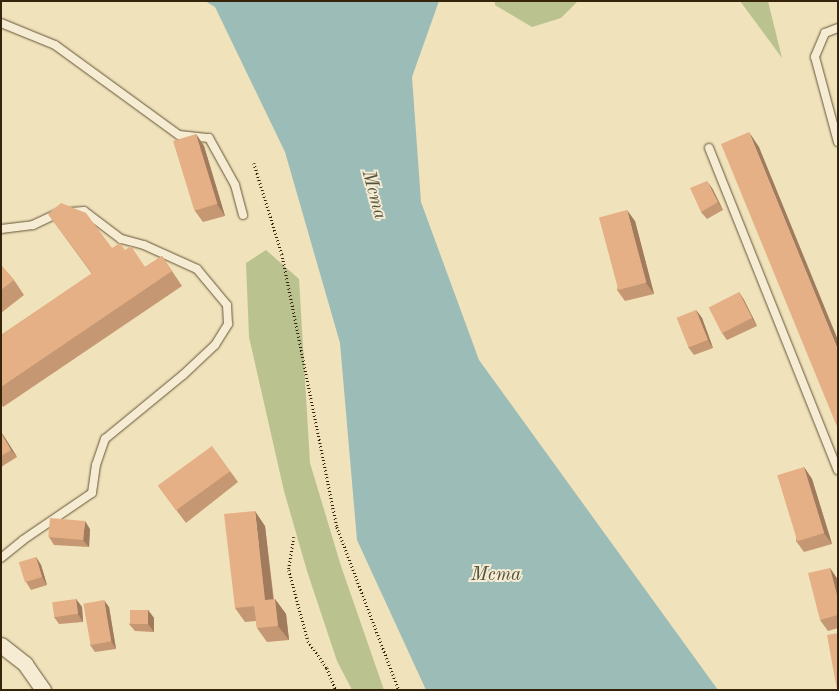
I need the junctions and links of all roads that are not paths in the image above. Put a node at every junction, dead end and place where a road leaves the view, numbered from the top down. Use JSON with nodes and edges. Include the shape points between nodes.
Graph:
{"nodes":[{"id":1,"x":1,"y":23,"type":"edge"},
{"id":2,"x":838,"y":28,"type":"edge"},
{"id":3,"x":838,"y":142,"type":"edge"},
{"id":4,"x":709,"y":148,"type":"dead end"},
{"id":5,"x":243,"y":214,"type":"dead end"},
{"id":6,"x":1,"y":229,"type":"edge"},
{"id":7,"x":838,"y":470,"type":"edge"},
{"id":8,"x":1,"y":558,"type":"edge"},
{"id":9,"x":1,"y":644,"type":"edge"},
{"id":10,"x":43,"y":690,"type":"edge"}],
"edges":[{"from":1,"to":5,"type":"lane","via":[[55,45],[179,135],[209,138],[235,185]]},
{"from":2,"to":3,"type":"lane","via":[[825,33],[814,57]]},
{"from":4,"to":7,"type":"lane"},
{"from":6,"to":8,"type":"lane","via":[[33,225],[60,213],[84,211],[121,239],[144,245],[197,269],[227,305],[228,324],[215,345],[183,375],[105,439],[96,465],[92,493]]},
{"from":9,"to":10,"type":"street","via":[[26,664]]}]}
